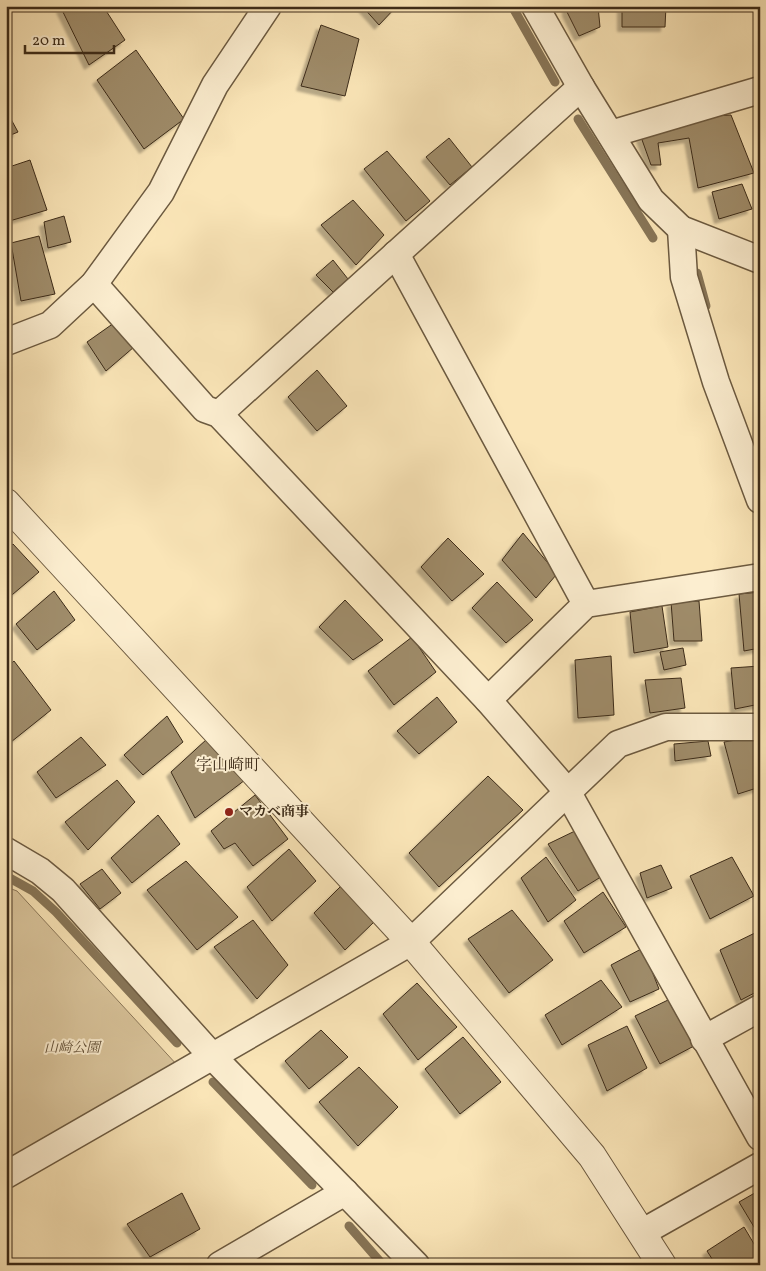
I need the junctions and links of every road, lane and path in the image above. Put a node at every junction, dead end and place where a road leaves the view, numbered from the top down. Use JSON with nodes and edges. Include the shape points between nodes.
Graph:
{"nodes":[{"id":1,"x":268,"y":6,"type":"edge"},
{"id":2,"x":535,"y":6,"type":"edge"},
{"id":3,"x":581,"y":87,"type":"junction"},
{"id":4,"x":760,"y":90,"type":"edge"},
{"id":5,"x":611,"y":134,"type":"junction"},
{"id":6,"x":681,"y":229,"type":"junction"},
{"id":7,"x":396,"y":254,"type":"junction"},
{"id":8,"x":760,"y":260,"type":"edge"},
{"id":9,"x":94,"y":284,"type":"junction"},
{"id":10,"x":6,"y":342,"type":"edge"},
{"id":11,"x":219,"y":414,"type":"junction"},
{"id":12,"x":760,"y":500,"type":"edge"},
{"id":13,"x":6,"y":503,"type":"edge"},
{"id":14,"x":760,"y":576,"type":"edge"},
{"id":15,"x":586,"y":604,"type":"junction"},
{"id":16,"x":488,"y":700,"type":"junction"},
{"id":17,"x":760,"y":727,"type":"edge"},
{"id":18,"x":567,"y":791,"type":"junction"},
{"id":19,"x":6,"y":851,"type":"edge"},
{"id":20,"x":411,"y":942,"type":"junction"},
{"id":21,"x":760,"y":1008,"type":"edge"},
{"id":22,"x":704,"y":1039,"type":"junction"},
{"id":23,"x":212,"y":1056,"type":"junction"},
{"id":24,"x":760,"y":1137,"type":"edge"},
{"id":25,"x":760,"y":1166,"type":"edge"},
{"id":26,"x":6,"y":1175,"type":"edge"},
{"id":27,"x":345,"y":1192,"type":"junction"},
{"id":28,"x":643,"y":1232,"type":"junction"},
{"id":29,"x":220,"y":1265,"type":"edge"},
{"id":30,"x":416,"y":1265,"type":"edge"},
{"id":31,"x":662,"y":1265,"type":"edge"}],
"edges":[{"from":1,"to":9,"type":"street","via":[[215,85],[161,192]]},
{"from":2,"to":3,"type":"street"},
{"from":3,"to":5,"type":"street"},
{"from":3,"to":7,"type":"street"},
{"from":4,"to":5,"type":"street"},
{"from":5,"to":6,"type":"street","via":[[651,200]]},
{"from":6,"to":8,"type":"street"},
{"from":6,"to":12,"type":"street","via":[[684,277],[716,382]]},
{"from":7,"to":11,"type":"street"},
{"from":7,"to":15,"type":"street"},
{"from":9,"to":10,"type":"street","via":[[50,325]]},
{"from":9,"to":11,"type":"street","via":[[205,409]]},
{"from":11,"to":16,"type":"street"},
{"from":13,"to":20,"type":"street"},
{"from":14,"to":15,"type":"street"},
{"from":15,"to":16,"type":"street"},
{"from":16,"to":18,"type":"street"},
{"from":17,"to":18,"type":"street","via":[[666,727],[618,744]]},
{"from":18,"to":20,"type":"street"},
{"from":18,"to":22,"type":"street"},
{"from":19,"to":23,"type":"street","via":[[40,871],[63,890]]},
{"from":20,"to":23,"type":"street"},
{"from":20,"to":28,"type":"street","via":[[581,1142]]},
{"from":21,"to":22,"type":"street"},
{"from":22,"to":24,"type":"street"},
{"from":23,"to":26,"type":"street"},
{"from":23,"to":27,"type":"street"},
{"from":25,"to":28,"type":"street"},
{"from":27,"to":29,"type":"street"},
{"from":27,"to":30,"type":"street"},
{"from":28,"to":31,"type":"street"}]}
